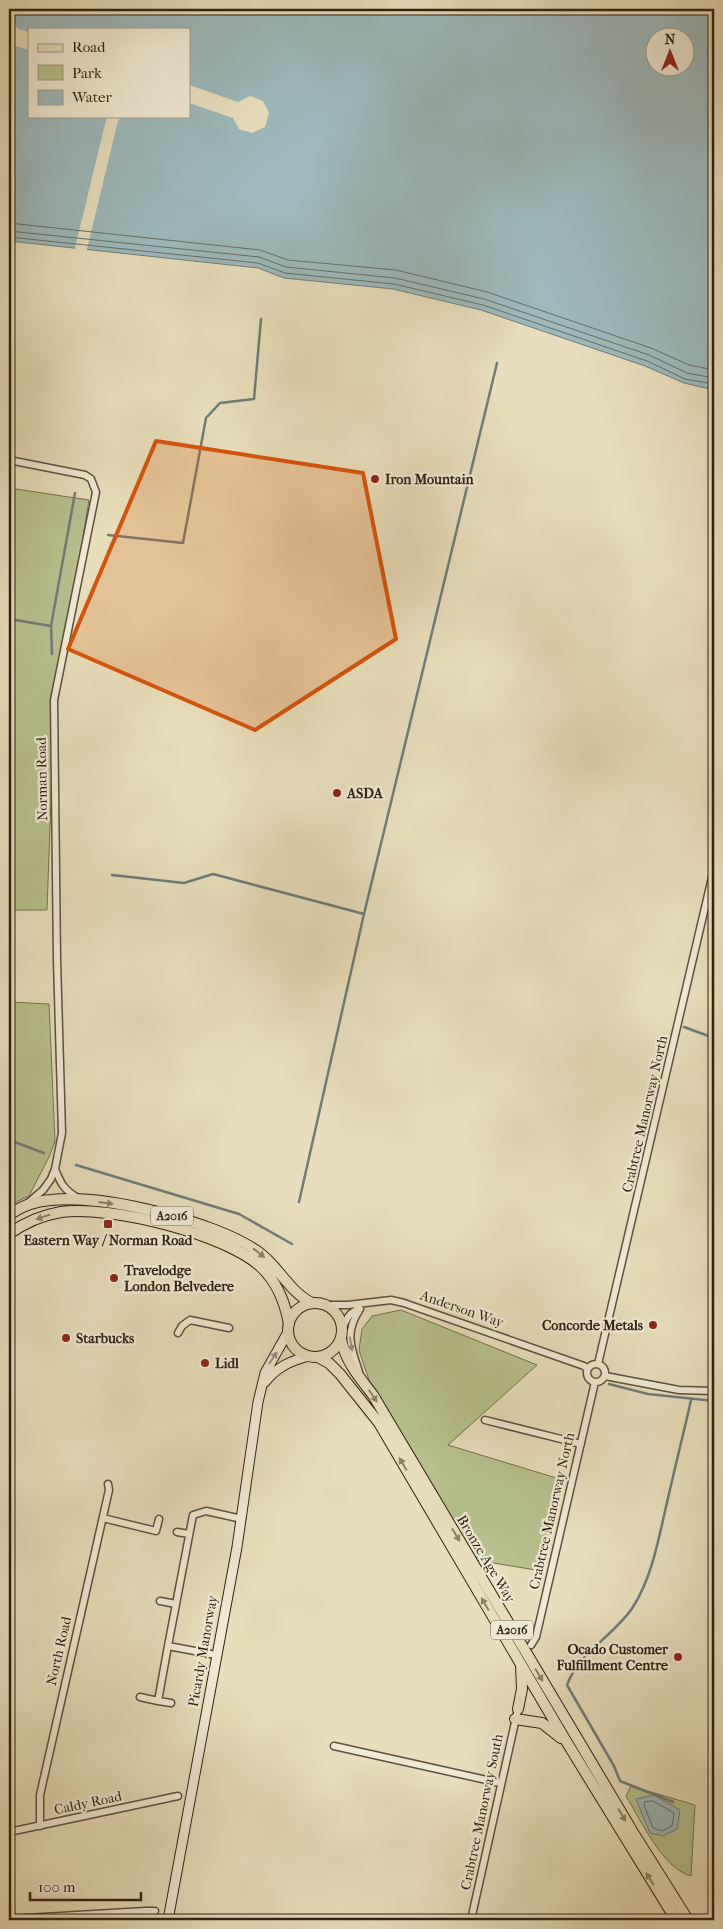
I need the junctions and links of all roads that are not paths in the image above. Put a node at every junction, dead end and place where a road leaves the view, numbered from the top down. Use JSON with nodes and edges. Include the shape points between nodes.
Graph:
{"nodes":[{"id":1,"x":9,"y":460,"type":"edge"},
{"id":2,"x":714,"y":869,"type":"edge"},
{"id":3,"x":57,"y":1164,"type":"junction"},
{"id":4,"x":83,"y":1200,"type":"junction"},
{"id":5,"x":25,"y":1206,"type":"junction"},
{"id":6,"x":9,"y":1215,"type":"edge"},
{"id":7,"x":9,"y":1234,"type":"edge"},
{"id":8,"x":312,"y":1303,"type":"junction"},
{"id":9,"x":368,"y":1303,"type":"junction"},
{"id":10,"x":323,"y":1305,"type":"junction"},
{"id":11,"x":360,"y":1309,"type":"junction"},
{"id":12,"x":229,"y":1328,"type":"dead end"},
{"id":13,"x":289,"y":1328,"type":"junction"},
{"id":14,"x":178,"y":1333,"type":"dead end"},
{"id":15,"x":341,"y":1334,"type":"junction"},
{"id":16,"x":313,"y":1357,"type":"junction"},
{"id":17,"x":598,"y":1364,"type":"junction"},
{"id":18,"x":588,"y":1369,"type":"junction"},
{"id":19,"x":605,"y":1376,"type":"junction"},
{"id":20,"x":362,"y":1380,"type":"junction"},
{"id":21,"x":595,"y":1382,"type":"junction"},
{"id":22,"x":262,"y":1385,"type":"junction"},
{"id":23,"x":714,"y":1391,"type":"edge"},
{"id":24,"x":485,"y":1420,"type":"dead end"},
{"id":25,"x":581,"y":1444,"type":"junction"},
{"id":26,"x":108,"y":1484,"type":"dead end"},
{"id":27,"x":103,"y":1518,"type":"junction"},
{"id":28,"x":158,"y":1519,"type":"dead end"},
{"id":29,"x":242,"y":1519,"type":"junction"},
{"id":30,"x":178,"y":1532,"type":"dead end"},
{"id":31,"x":189,"y":1534,"type":"junction"},
{"id":32,"x":160,"y":1601,"type":"dead end"},
{"id":33,"x":176,"y":1604,"type":"junction"},
{"id":34,"x":531,"y":1644,"type":"dead end"},
{"id":35,"x":168,"y":1646,"type":"junction"},
{"id":36,"x":216,"y":1655,"type":"junction"},
{"id":37,"x":520,"y":1664,"type":"junction"},
{"id":38,"x":140,"y":1697,"type":"dead end"},
{"id":39,"x":158,"y":1701,"type":"junction"},
{"id":40,"x":170,"y":1703,"type":"dead end"},
{"id":41,"x":517,"y":1714,"type":"junction"},
{"id":42,"x":566,"y":1741,"type":"junction"},
{"id":43,"x":334,"y":1746,"type":"dead end"},
{"id":44,"x":500,"y":1783,"type":"junction"},
{"id":45,"x":173,"y":1795,"type":"dead end"},
{"id":46,"x":40,"y":1826,"type":"junction"},
{"id":47,"x":9,"y":1832,"type":"edge"},
{"id":48,"x":145,"y":1911,"type":"junction"},
{"id":49,"x":155,"y":1911,"type":"dead end"},
{"id":50,"x":9,"y":1919,"type":"edge"},
{"id":51,"x":147,"y":1920,"type":"edge"},
{"id":52,"x":168,"y":1920,"type":"edge"},
{"id":53,"x":471,"y":1920,"type":"edge"},
{"id":54,"x":676,"y":1920,"type":"edge"},
{"id":55,"x":688,"y":1920,"type":"edge"}],
"edges":[{"from":1,"to":3,"type":"street","name":"Norman Road","via":[[85,474],[91,479],[96,492],[54,700],[57,980],[63,1114]]},
{"from":2,"to":17,"type":"street","name":"Crabtree Manorway North"},
{"from":3,"to":4,"type":"street","via":[[59,1180],[67,1191]]},
{"from":3,"to":5,"type":"street","name":"Norman Road","via":[[46,1187]]},
{"from":4,"to":5,"type":"main road","number":"A2016","via":[[52,1199]]},
{"from":4,"to":8,"type":"main road","number":"A2016","one_way":true,"via":[[162,1213],[235,1238],[258,1252],[285,1277],[300,1297]]},
{"from":5,"to":6,"type":"main road","number":"A2016"},
{"from":13,"to":7,"type":"main road","number":"A2016","one_way":true,"via":[[287,1311],[277,1287],[260,1266],[226,1246],[197,1235],[154,1222],[78,1211],[51,1214]]},
{"from":8,"to":10,"type":"main road"},
{"from":8,"to":13,"type":"main road","via":[[299,1307],[293,1313]]},
{"from":9,"to":10,"type":"street","name":"Anderson Way"},
{"from":9,"to":11,"type":"street"},
{"from":9,"to":18,"type":"street","name":"Anderson Way","via":[[391,1300],[414,1305]]},
{"from":10,"to":15,"type":"main road","via":[[337,1315]]},
{"from":11,"to":15,"type":"street","via":[[347,1318]]},
{"from":11,"to":20,"type":"street","one_way":true,"via":[[352,1323],[350,1338]]},
{"from":12,"to":14,"type":"street","via":[[190,1320]]},
{"from":13,"to":16,"type":"main road","via":[[293,1345],[299,1352]]},
{"from":22,"to":13,"type":"main road","name":"Picardy Manorway","one_way":true,"via":[[270,1362]]},
{"from":15,"to":16,"type":"main road","via":[[333,1351]]},
{"from":15,"to":20,"type":"main road","name":"Bronze Age Way","number":"A2016","via":[[346,1356]]},
{"from":16,"to":22,"type":"main road","via":[[280,1366]]},
{"from":37,"to":16,"type":"main road","name":"Bronze Age Way","number":"A2016","one_way":true,"via":[[379,1423],[340,1374],[329,1363]]},
{"from":17,"to":18,"type":"street"},
{"from":17,"to":19,"type":"street","via":[[605,1370]]},
{"from":18,"to":21,"type":"street","via":[[589,1379]]},
{"from":19,"to":21,"type":"street"},
{"from":19,"to":23,"type":"street","via":[[679,1390]]},
{"from":20,"to":55,"type":"main road","name":"Bronze Age Way","number":"A2016","one_way":true},
{"from":21,"to":25,"type":"street","name":"Crabtree Manorway North"},
{"from":22,"to":29,"type":"main road","name":"Picardy Manorway"},
{"from":24,"to":25,"type":"street"},
{"from":25,"to":34,"type":"street","name":"Crabtree Manorway North","via":[[536,1637]]},
{"from":26,"to":27,"type":"street","name":"North Road"},
{"from":27,"to":28,"type":"street","via":[[156,1531]]},
{"from":27,"to":46,"type":"street","name":"North Road","via":[[40,1795]]},
{"from":29,"to":31,"type":"street","via":[[206,1511],[193,1516]]},
{"from":29,"to":36,"type":"main road","name":"Picardy Manorway"},
{"from":30,"to":31,"type":"street"},
{"from":31,"to":33,"type":"street"},
{"from":32,"to":33,"type":"street"},
{"from":33,"to":35,"type":"street"},
{"from":35,"to":36,"type":"street"},
{"from":35,"to":39,"type":"street"},
{"from":36,"to":52,"type":"main road","name":"Picardy Manorway"},
{"from":37,"to":41,"type":"main road","via":[[522,1689]]},
{"from":37,"to":42,"type":"main road","name":"Bronze Age Way","number":"A2016"},
{"from":38,"to":39,"type":"street"},
{"from":39,"to":40,"type":"street"},
{"from":41,"to":42,"type":"main road","via":[[542,1724]]},
{"from":41,"to":44,"type":"street","name":"Crabtree Manorway South"},
{"from":54,"to":42,"type":"main road","name":"Bronze Age Way","number":"A2016","one_way":true},
{"from":43,"to":44,"type":"street"},
{"from":44,"to":53,"type":"street","name":"Crabtree Manorway South"},
{"from":45,"to":46,"type":"street","name":"Caldy Road"},
{"from":46,"to":47,"type":"street","name":"Caldy Road"},
{"from":48,"to":49,"type":"street"},
{"from":48,"to":50,"type":"street"},
{"from":48,"to":51,"type":"street"}]}
